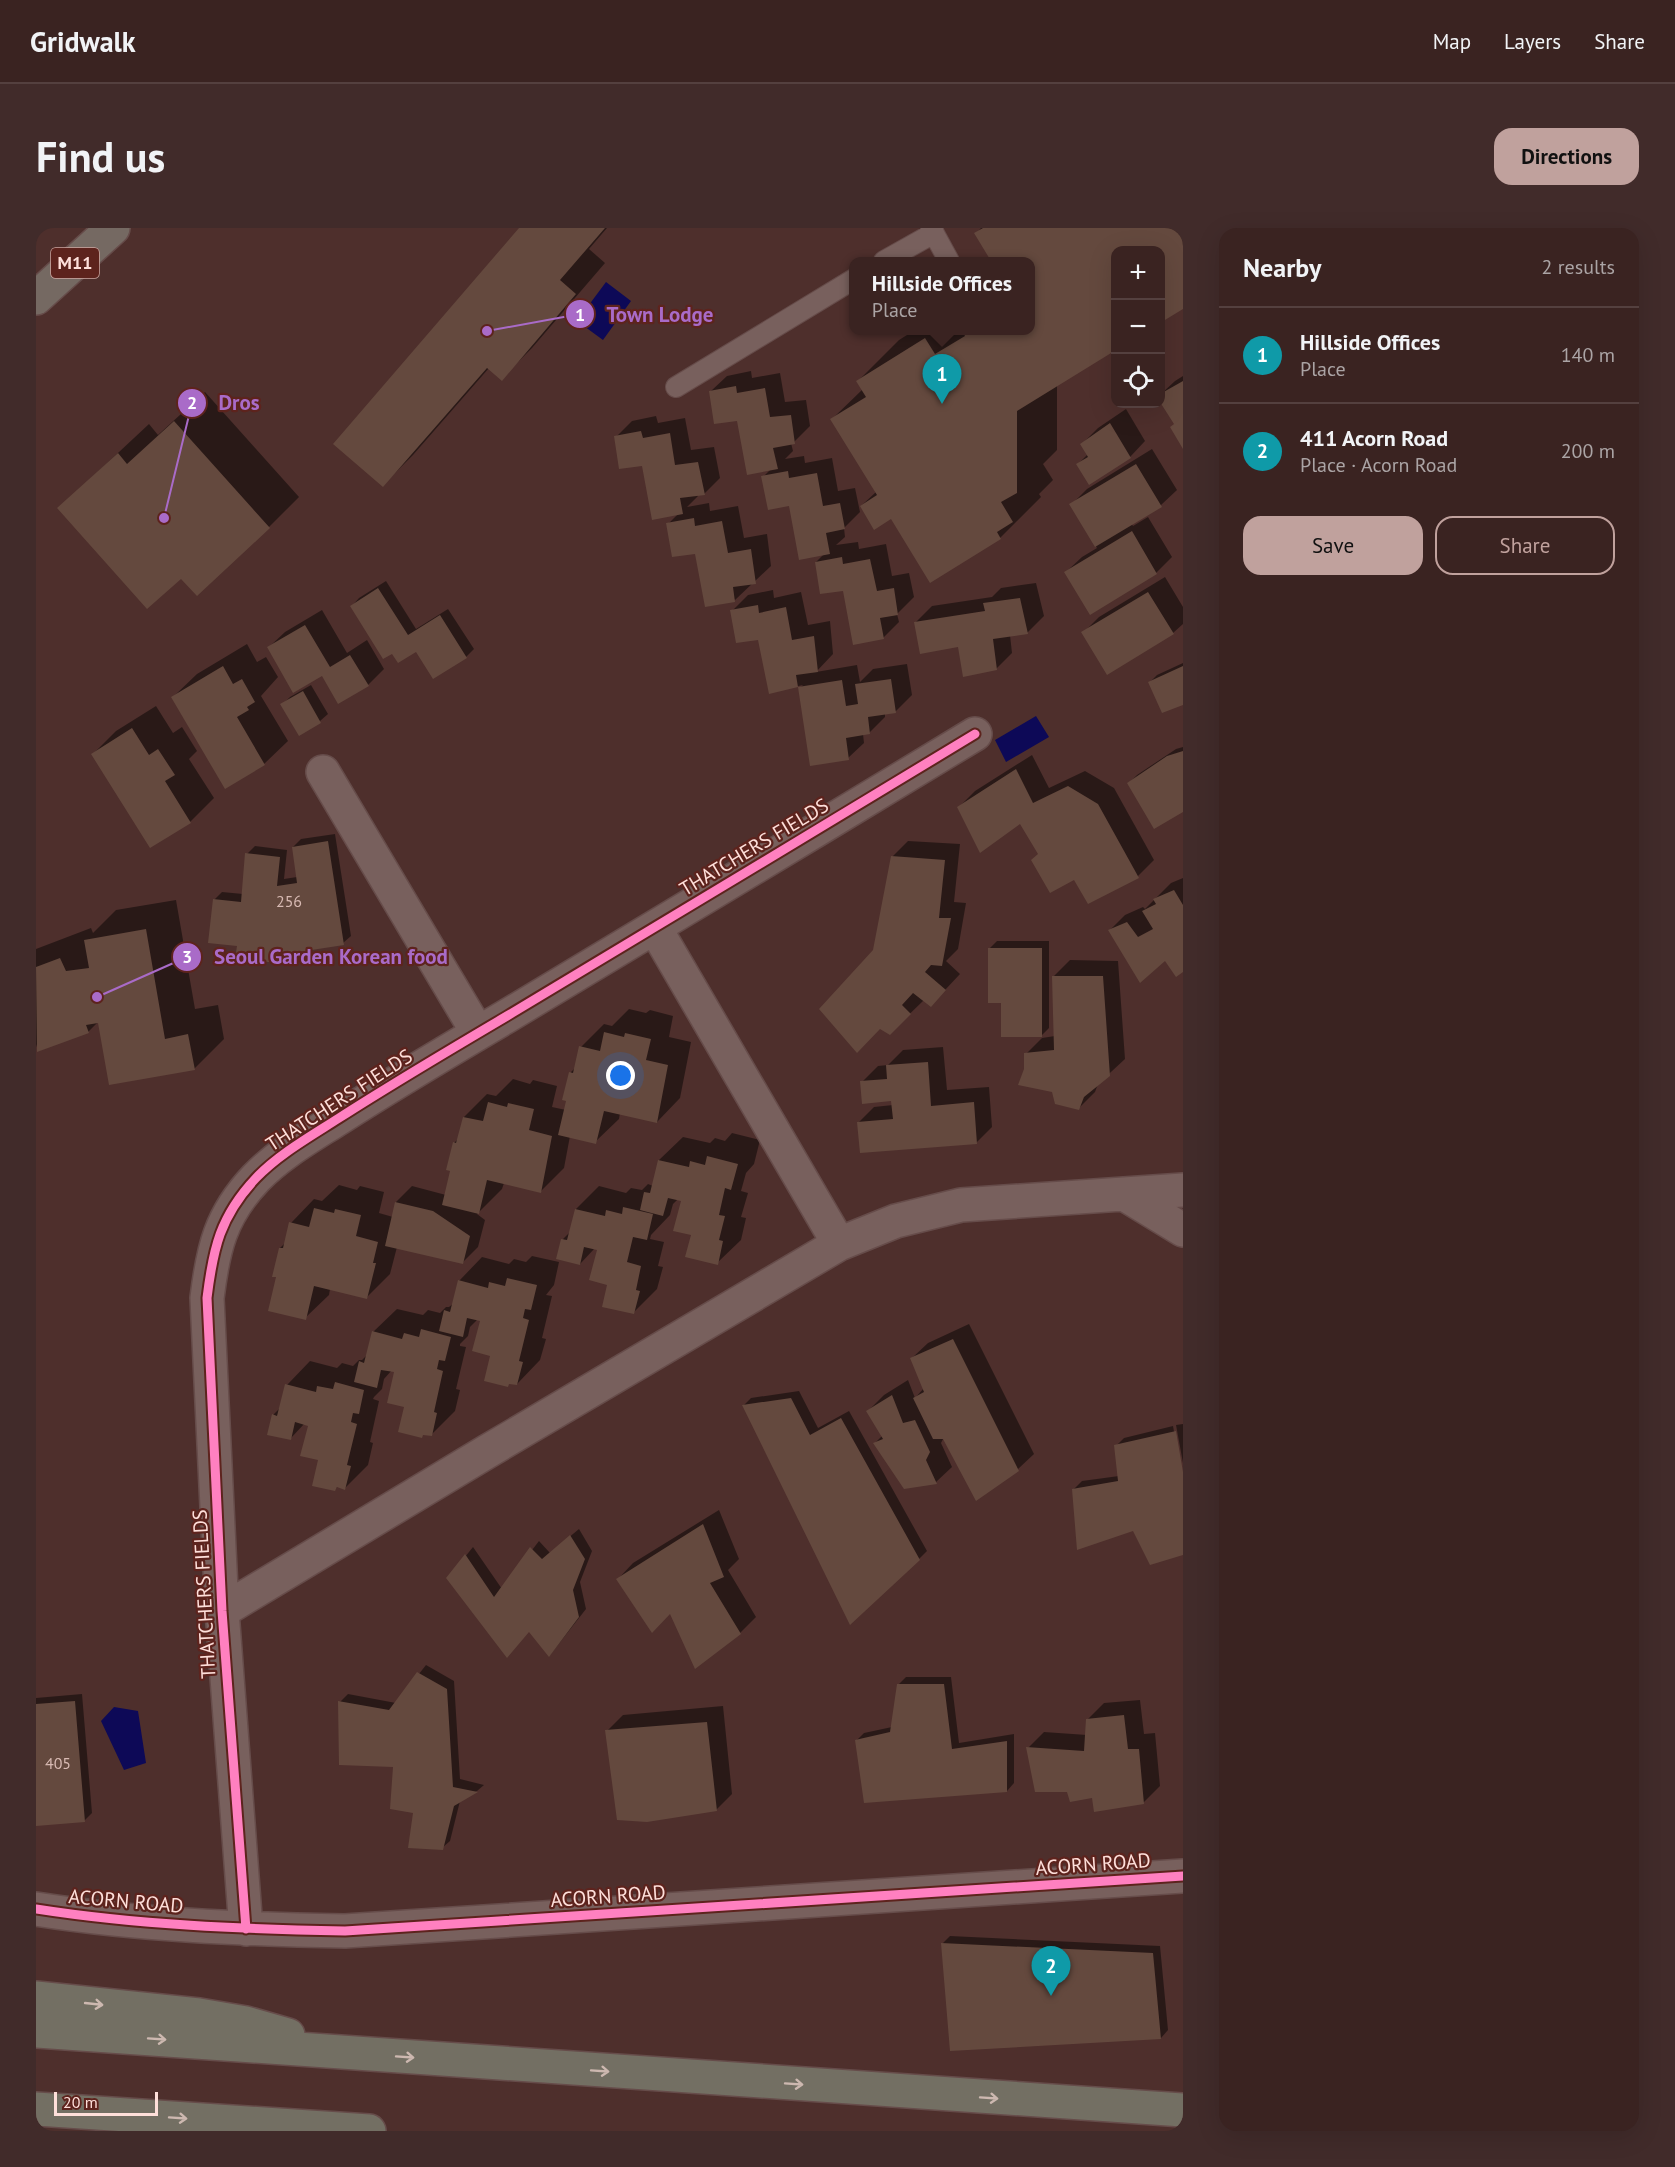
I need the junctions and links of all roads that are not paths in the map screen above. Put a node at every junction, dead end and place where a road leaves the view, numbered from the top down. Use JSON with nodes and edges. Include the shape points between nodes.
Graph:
{"nodes":[{"id":1,"x":113,"y":228,"type":"edge"},
{"id":2,"x":932,"y":231,"type":"edge"},
{"id":3,"x":890,"y":257,"type":"edge"},
{"id":4,"x":947,"y":257,"type":"edge"},
{"id":5,"x":849,"y":282,"type":"edge"},
{"id":6,"x":36,"y":298,"type":"edge"},
{"id":7,"x":676,"y":387,"type":"dead end"},
{"id":8,"x":975,"y":734,"type":"dead end"},
{"id":9,"x":323,"y":772,"type":"dead end"},
{"id":10,"x":655,"y":928,"type":"junction"},
{"id":11,"x":478,"y":1033,"type":"junction"},
{"id":12,"x":1183,"y":1190,"type":"edge"},
{"id":13,"x":1124,"y":1194,"type":"junction"},
{"id":14,"x":1183,"y":1230,"type":"edge"},
{"id":15,"x":839,"y":1244,"type":"junction"},
{"id":16,"x":222,"y":1611,"type":"junction"},
{"id":17,"x":1183,"y":1876,"type":"edge"},
{"id":18,"x":36,"y":1909,"type":"edge"},
{"id":19,"x":246,"y":1929,"type":"junction"},
{"id":20,"x":36,"y":1998,"type":"edge"},
{"id":21,"x":36,"y":2031,"type":"edge"},
{"id":22,"x":347,"y":2053,"type":"junction"},
{"id":23,"x":36,"y":2109,"type":"edge"},
{"id":24,"x":1183,"y":2110,"type":"edge"},
{"id":25,"x":369,"y":2131,"type":"edge"}],
"edges":[{"from":1,"to":6,"type":"main road","number":"M11"},
{"from":2,"to":3,"type":"lane"},
{"from":2,"to":4,"type":"lane"},
{"from":5,"to":7,"type":"lane"},
{"from":8,"to":10,"type":"street","name":"THATCHERS FIELDS"},
{"from":9,"to":11,"type":"street"},
{"from":10,"to":11,"type":"street","name":"THATCHERS FIELDS"},
{"from":10,"to":15,"type":"street"},
{"from":11,"to":16,"type":"street","name":"THATCHERS FIELDS","via":[[295,1147],[258,1176],[238,1199],[222,1227],[211,1260],[207,1298]]},
{"from":12,"to":13,"type":"street","name":"THATCHERS FIELDS"},
{"from":13,"to":14,"type":"street"},
{"from":13,"to":15,"type":"street","name":"THATCHERS FIELDS","via":[[961,1205],[896,1221]]},
{"from":15,"to":16,"type":"street","name":"THATCHERS FIELDS"},
{"from":16,"to":19,"type":"street","name":"THATCHERS FIELDS"},
{"from":17,"to":19,"type":"street","name":"ACORN ROAD","via":[[345,1931]]},
{"from":18,"to":19,"type":"street","name":"ACORN ROAD","via":[[97,1918]]},
{"from":20,"to":22,"type":"highway","one_way":true,"via":[[246,2023]]},
{"from":21,"to":22,"type":"highway","one_way":true},
{"from":22,"to":24,"type":"highway","one_way":true},
{"from":23,"to":25,"type":"highway","one_way":true}]}
